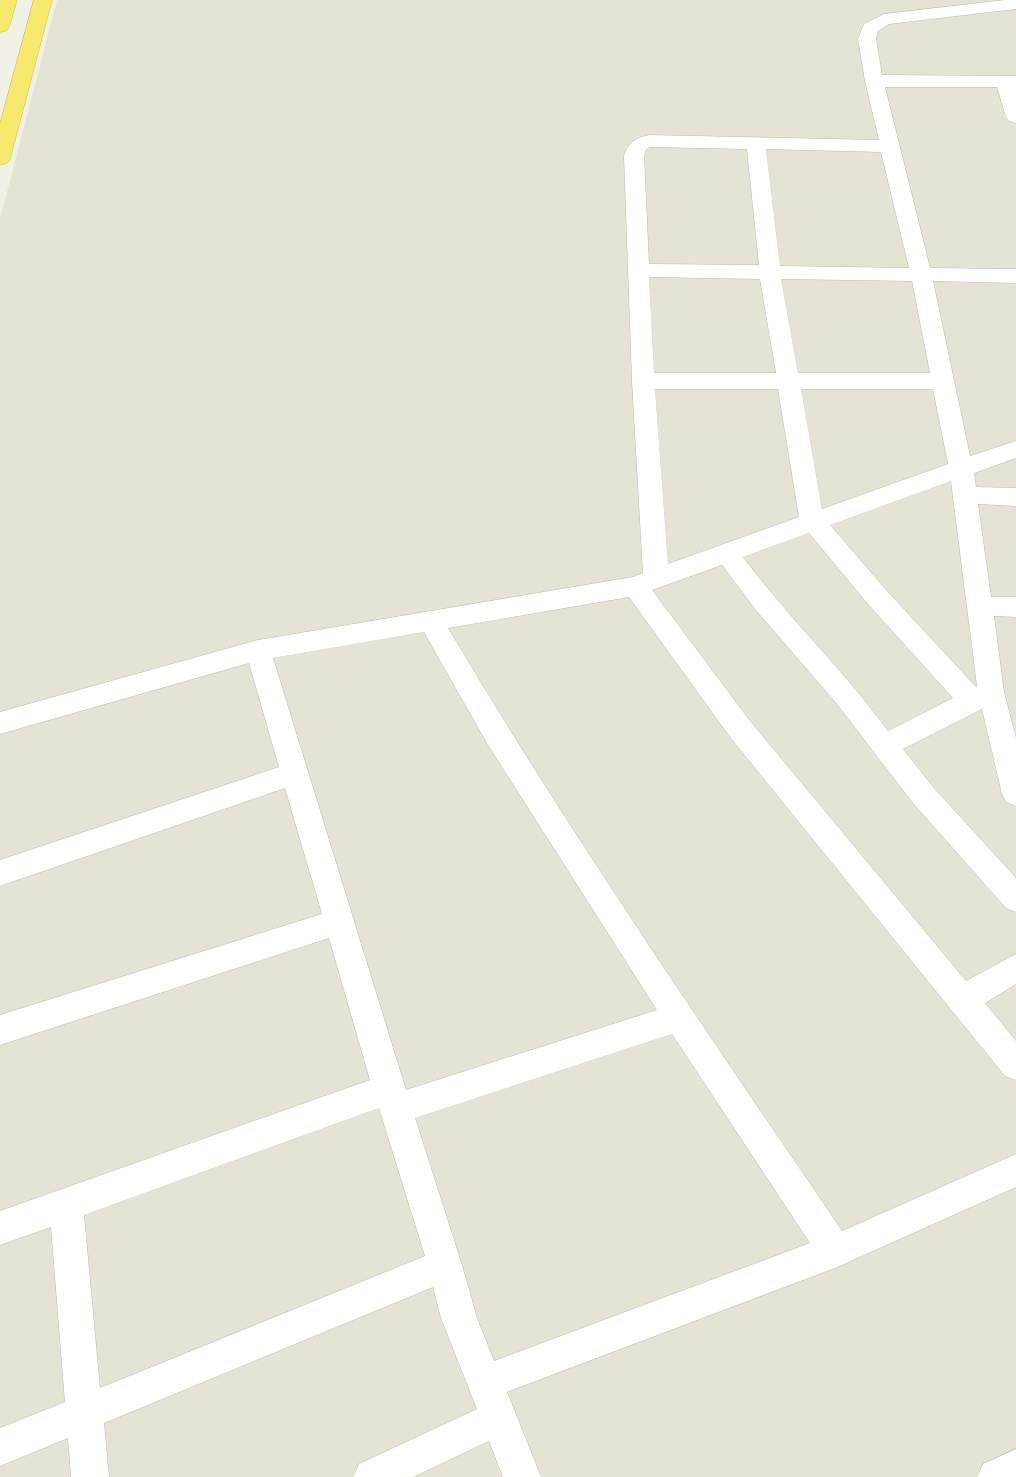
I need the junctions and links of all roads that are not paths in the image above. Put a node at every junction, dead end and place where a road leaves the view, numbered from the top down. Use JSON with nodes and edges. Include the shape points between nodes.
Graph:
{"nodes":[{"id":1,"x":8,"y":0,"type":"edge"},
{"id":2,"x":43,"y":0,"type":"edge"},
{"id":3,"x":1016,"y":4,"type":"edge"},
{"id":4,"x":0,"y":27,"type":"edge"},
{"id":5,"x":874,"y":81,"type":"junction"},
{"id":6,"x":1011,"y":82,"type":"edge"},
{"id":7,"x":1016,"y":117,"type":"edge"},
{"id":8,"x":756,"y":144,"type":"junction"},
{"id":9,"x":889,"y":146,"type":"junction"},
{"id":10,"x":0,"y":160,"type":"edge"},
{"id":11,"x":638,"y":270,"type":"junction"},
{"id":12,"x":770,"y":274,"type":"junction"},
{"id":13,"x":921,"y":275,"type":"junction"},
{"id":14,"x":1016,"y":276,"type":"edge"},
{"id":15,"x":643,"y":381,"type":"junction"},
{"id":16,"x":943,"y":381,"type":"junction"},
{"id":17,"x":787,"y":382,"type":"junction"},
{"id":18,"x":1016,"y":449,"type":"edge"},
{"id":19,"x":961,"y":468,"type":"junction"},
{"id":20,"x":964,"y":495,"type":"junction"},
{"id":21,"x":1016,"y":497,"type":"edge"},
{"id":22,"x":812,"y":520,"type":"junction"},
{"id":23,"x":727,"y":553,"type":"junction"},
{"id":24,"x":646,"y":582,"type":"junction"},
{"id":25,"x":979,"y":606,"type":"junction"},
{"id":26,"x":1016,"y":607,"type":"edge"},
{"id":27,"x":431,"y":621,"type":"junction"},
{"id":28,"x":258,"y":650,"type":"junction"},
{"id":29,"x":981,"y":696,"type":"junction"},
{"id":30,"x":0,"y":723,"type":"edge"},
{"id":31,"x":884,"y":746,"type":"junction"},
{"id":32,"x":294,"y":773,"type":"junction"},
{"id":33,"x":1016,"y":794,"type":"edge"},
{"id":34,"x":0,"y":873,"type":"edge"},
{"id":35,"x":1016,"y":900,"type":"edge"},
{"id":36,"x":340,"y":921,"type":"junction"},
{"id":37,"x":1016,"y":968,"type":"edge"},
{"id":38,"x":962,"y":1000,"type":"junction"},
{"id":39,"x":679,"y":1017,"type":"junction"},
{"id":40,"x":0,"y":1030,"type":"edge"},
{"id":41,"x":1016,"y":1065,"type":"edge"},
{"id":42,"x":392,"y":1099,"type":"junction"},
{"id":43,"x":1016,"y":1170,"type":"edge"},
{"id":44,"x":66,"y":1206,"type":"junction"},
{"id":45,"x":0,"y":1228,"type":"edge"},
{"id":46,"x":835,"y":1251,"type":"junction"},
{"id":47,"x":445,"y":1265,"type":"junction"},
{"id":48,"x":485,"y":1382,"type":"junction"},
{"id":49,"x":84,"y":1412,"type":"junction"},
{"id":50,"x":500,"y":1417,"type":"junction"},
{"id":51,"x":0,"y":1447,"type":"edge"},
{"id":52,"x":1016,"y":1468,"type":"edge"},
{"id":53,"x":90,"y":1477,"type":"edge"},
{"id":54,"x":372,"y":1477,"type":"edge"},
{"id":55,"x":522,"y":1477,"type":"edge"},
{"id":56,"x":996,"y":1477,"type":"edge"}],
"edges":[{"from":1,"to":4,"type":"highway"},
{"from":2,"to":10,"type":"highway"},
{"from":3,"to":5,"type":"street","via":[[884,19],[870,28],[867,39]]},
{"from":5,"to":6,"type":"street"},
{"from":5,"to":9,"type":"street"},
{"from":6,"to":7,"type":"street"},
{"from":8,"to":9,"type":"street"},
{"from":8,"to":11,"type":"street","via":[[640,143],[634,156]]},
{"from":8,"to":12,"type":"street"},
{"from":9,"to":13,"type":"street"},
{"from":11,"to":12,"type":"street"},
{"from":11,"to":15,"type":"street"},
{"from":12,"to":13,"type":"street"},
{"from":12,"to":17,"type":"street"},
{"from":13,"to":14,"type":"street"},
{"from":13,"to":16,"type":"street"},
{"from":15,"to":17,"type":"street"},
{"from":15,"to":24,"type":"street"},
{"from":16,"to":17,"type":"street"},
{"from":16,"to":19,"type":"street"},
{"from":17,"to":22,"type":"street"},
{"from":18,"to":19,"type":"street"},
{"from":19,"to":20,"type":"street"},
{"from":19,"to":22,"type":"street"},
{"from":20,"to":21,"type":"street"},
{"from":20,"to":25,"type":"street"},
{"from":22,"to":23,"type":"street"},
{"from":22,"to":29,"type":"street","via":[[877,597]]},
{"from":23,"to":24,"type":"street"},
{"from":23,"to":31,"type":"street","via":[[773,616],[861,713]]},
{"from":24,"to":27,"type":"street"},
{"from":24,"to":38,"type":"street","via":[[740,729]]},
{"from":25,"to":26,"type":"street"},
{"from":25,"to":29,"type":"street"},
{"from":27,"to":28,"type":"street"},
{"from":27,"to":39,"type":"street","via":[[498,737]]},
{"from":28,"to":30,"type":"street"},
{"from":28,"to":32,"type":"street"},
{"from":29,"to":31,"type":"street"},
{"from":29,"to":33,"type":"street"},
{"from":31,"to":35,"type":"street"},
{"from":32,"to":34,"type":"street"},
{"from":32,"to":36,"type":"street"},
{"from":36,"to":40,"type":"street"},
{"from":36,"to":42,"type":"street"},
{"from":37,"to":38,"type":"street"},
{"from":38,"to":41,"type":"street"},
{"from":39,"to":42,"type":"street"},
{"from":39,"to":46,"type":"street"},
{"from":42,"to":44,"type":"street"},
{"from":42,"to":47,"type":"street"},
{"from":43,"to":46,"type":"street"},
{"from":44,"to":45,"type":"street"},
{"from":44,"to":49,"type":"street"},
{"from":46,"to":48,"type":"street"},
{"from":47,"to":48,"type":"street","via":[[459,1318]]},
{"from":47,"to":49,"type":"street"},
{"from":48,"to":50,"type":"street"},
{"from":49,"to":51,"type":"street"},
{"from":49,"to":53,"type":"street"},
{"from":50,"to":54,"type":"street"},
{"from":50,"to":55,"type":"street"},
{"from":52,"to":56,"type":"street"}]}
